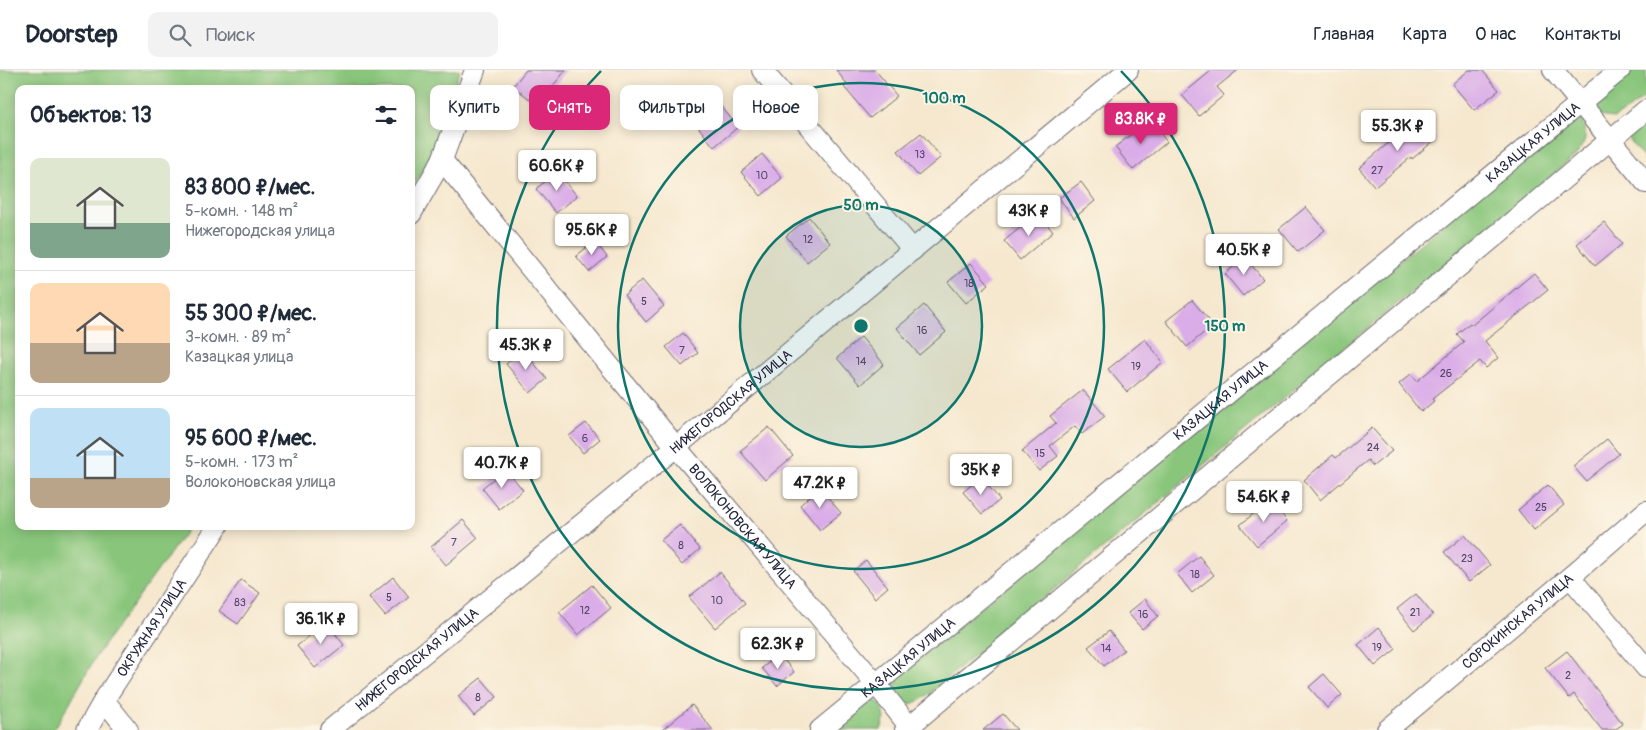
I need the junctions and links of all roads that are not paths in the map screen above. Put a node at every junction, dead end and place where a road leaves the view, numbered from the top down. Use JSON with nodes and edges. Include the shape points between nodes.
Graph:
{"nodes":[{"id":1,"x":474,"y":70,"type":"edge"},
{"id":2,"x":762,"y":70,"type":"edge"},
{"id":3,"x":1128,"y":70,"type":"edge"},
{"id":4,"x":1553,"y":70,"type":"edge"},
{"id":5,"x":1620,"y":70,"type":"edge"},
{"id":6,"x":1580,"y":102,"type":"junction"},
{"id":7,"x":1646,"y":110,"type":"edge"},
{"id":8,"x":1611,"y":139,"type":"junction"},
{"id":9,"x":442,"y":160,"type":"junction"},
{"id":10,"x":1646,"y":183,"type":"edge"},
{"id":11,"x":415,"y":207,"type":"edge"},
{"id":12,"x":913,"y":250,"type":"junction"},
{"id":13,"x":676,"y":447,"type":"junction"},
{"id":14,"x":1646,"y":511,"type":"edge"},
{"id":15,"x":215,"y":530,"type":"edge"},
{"id":16,"x":1570,"y":577,"type":"junction"},
{"id":17,"x":1646,"y":668,"type":"edge"},
{"id":18,"x":876,"y":684,"type":"junction"},
{"id":19,"x":104,"y":700,"type":"junction"},
{"id":20,"x":909,"y":729,"type":"edge"},
{"id":21,"x":87,"y":730,"type":"edge"},
{"id":22,"x":128,"y":730,"type":"edge"},
{"id":23,"x":330,"y":730,"type":"edge"},
{"id":24,"x":820,"y":730,"type":"edge"},
{"id":25,"x":1387,"y":730,"type":"edge"}],
"edges":[{"from":1,"to":9,"type":"street"},
{"from":2,"to":12,"type":"street"},
{"from":3,"to":12,"type":"street","name":"НИЖЕГОРОДСКАЯ УЛИЦА"},
{"from":4,"to":6,"type":"street"},
{"from":5,"to":6,"type":"street","name":"КАЗАЦКАЯ УЛИЦА"},
{"from":6,"to":8,"type":"street"},
{"from":6,"to":18,"type":"street","name":"КАЗАЦКАЯ УЛИЦА"},
{"from":7,"to":8,"type":"street"},
{"from":8,"to":10,"type":"street"},
{"from":8,"to":20,"type":"street"},
{"from":9,"to":11,"type":"street"},
{"from":9,"to":13,"type":"street","name":"ВОЛОКОНОВСКАЯ УЛИЦА"},
{"from":12,"to":13,"type":"street","name":"НИЖЕГОРОДСКАЯ УЛИЦА"},
{"from":13,"to":18,"type":"street","name":"ВОЛОКОНОВСКАЯ УЛИЦА"},
{"from":13,"to":23,"type":"street","name":"НИЖЕГОРОДСКАЯ УЛИЦА"},
{"from":14,"to":16,"type":"street","name":"СОРОКИНСКАЯ УЛИЦА"},
{"from":15,"to":19,"type":"street","name":"ОКРУЖНАЯ УЛИЦА"},
{"from":16,"to":17,"type":"street"},
{"from":16,"to":25,"type":"street","name":"СОРОКИНСКАЯ УЛИЦА"},
{"from":18,"to":20,"type":"street","name":"ВОЛОКОНОВСКАЯ УЛИЦА"},
{"from":18,"to":24,"type":"street","name":"КАЗАЦКАЯ УЛИЦА"},
{"from":19,"to":21,"type":"street","name":"ОКРУЖНАЯ УЛИЦА"},
{"from":19,"to":22,"type":"street"}]}
